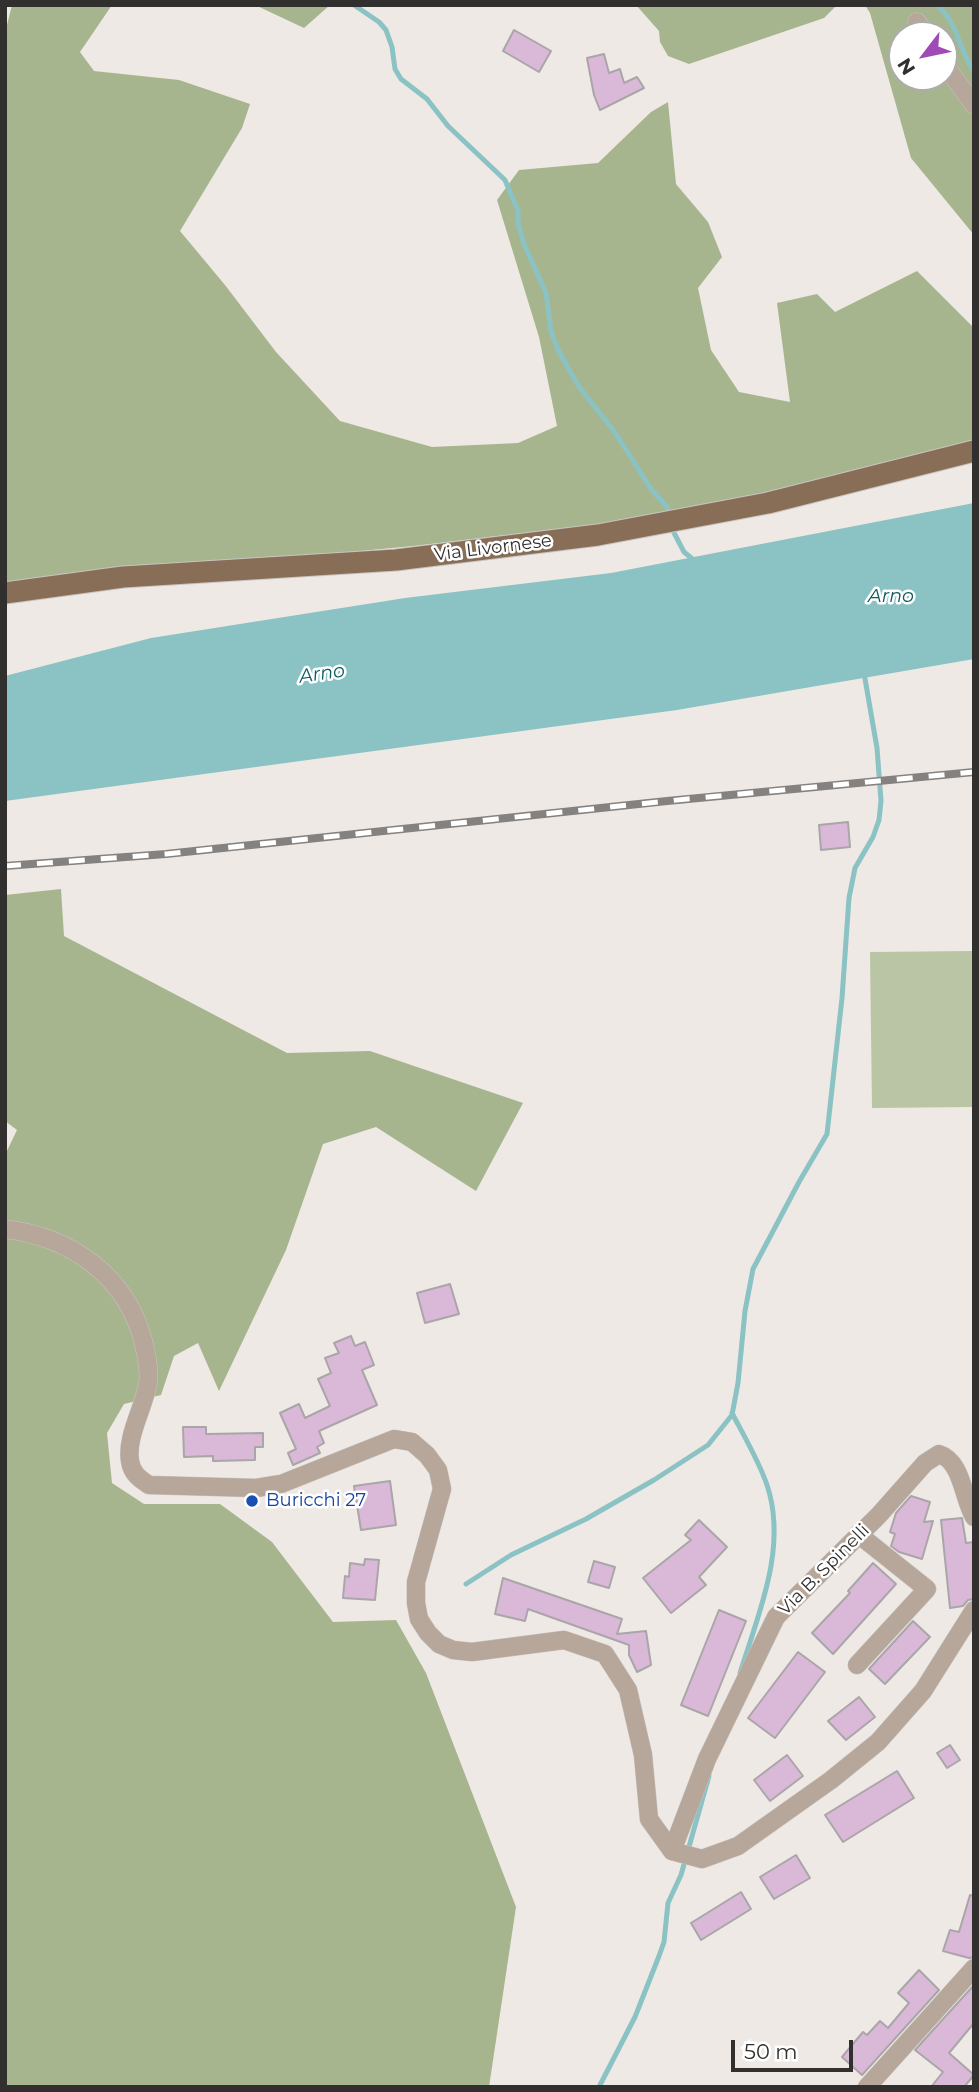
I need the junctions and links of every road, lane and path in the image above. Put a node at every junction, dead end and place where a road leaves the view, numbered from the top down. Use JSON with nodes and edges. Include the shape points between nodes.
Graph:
{"nodes":[{"id":1,"x":958,"y":83,"type":"edge"},
{"id":2,"x":974,"y":105,"type":"edge"},
{"id":3,"x":974,"y":451,"type":"edge"},
{"id":4,"x":5,"y":593,"type":"edge"},
{"id":5,"x":5,"y":1228,"type":"edge"},
{"id":6,"x":974,"y":1517,"type":"edge"},
{"id":7,"x":858,"y":1534,"type":"junction"},
{"id":8,"x":974,"y":1610,"type":"edge"},
{"id":9,"x":857,"y":1665,"type":"dead end"},
{"id":10,"x":672,"y":1850,"type":"junction"},
{"id":11,"x":974,"y":1968,"type":"edge"},
{"id":12,"x":867,"y":2087,"type":"edge"}],
"edges":[{"from":1,"to":2,"type":"street"},
{"from":3,"to":4,"type":"main road","name":"Via Livornese","via":[[768,503],[598,535],[396,559],[123,577]]},
{"from":5,"to":10,"type":"street","via":[[63,1245],[89,1259],[124,1295],[136,1317],[148,1380],[131,1440],[130,1461],[135,1475],[149,1485],[256,1488],[281,1484],[394,1439],[412,1442],[427,1455],[438,1470],[442,1489],[416,1583],[419,1619],[439,1644],[453,1650],[472,1652],[564,1640],[606,1654],[628,1690],[643,1755],[649,1819]]},
{"from":6,"to":7,"type":"street","name":"Via B. Spinelli","via":[[957,1472],[946,1456],[939,1454]]},
{"from":7,"to":9,"type":"street","via":[[927,1589]]},
{"from":7,"to":10,"type":"street","name":"Via B. Spinelli","via":[[776,1617],[707,1759]]},
{"from":8,"to":10,"type":"street","via":[[923,1691],[878,1742],[841,1772],[738,1846],[702,1859]]},
{"from":11,"to":12,"type":"street"}]}
